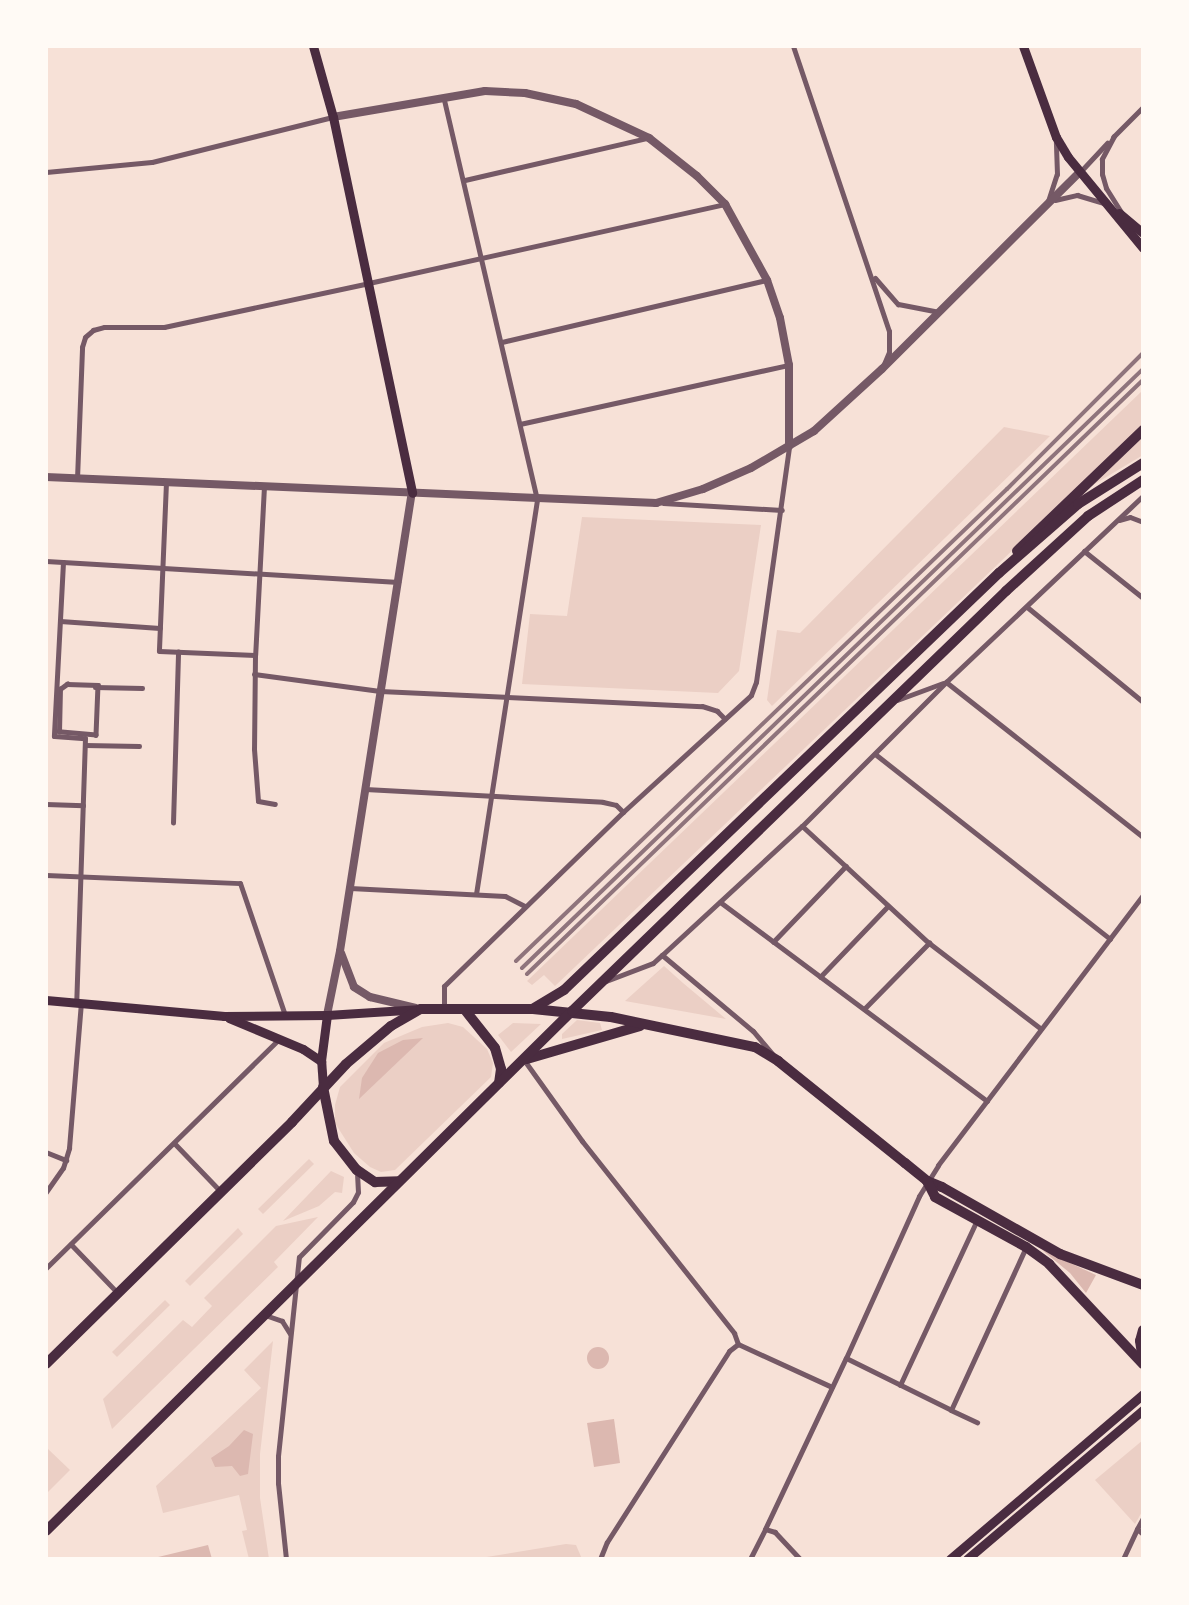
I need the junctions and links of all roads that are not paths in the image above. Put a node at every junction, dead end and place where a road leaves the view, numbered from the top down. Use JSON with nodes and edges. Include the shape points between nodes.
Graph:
{"nodes":[{"id":1,"x":314,"y":46,"type":"edge"},
{"id":2,"x":793,"y":46,"type":"edge"},
{"id":3,"x":1023,"y":46,"type":"edge"},
{"id":4,"x":444,"y":96,"type":"junction"},
{"id":5,"x":1143,"y":107,"type":"edge"},
{"id":6,"x":333,"y":117,"type":"junction"},
{"id":7,"x":1114,"y":136,"type":"junction"},
{"id":8,"x":1056,"y":137,"type":"junction"},
{"id":9,"x":649,"y":138,"type":"junction"},
{"id":10,"x":46,"y":172,"type":"edge"},
{"id":11,"x":1080,"y":172,"type":"junction"},
{"id":12,"x":465,"y":180,"type":"junction"},
{"id":13,"x":1099,"y":194,"type":"junction"},
{"id":14,"x":724,"y":204,"type":"junction"},
{"id":15,"x":1046,"y":206,"type":"junction"},
{"id":16,"x":1110,"y":208,"type":"junction"},
{"id":17,"x":1126,"y":218,"type":"junction"},
{"id":18,"x":1143,"y":233,"type":"edge"},
{"id":19,"x":1143,"y":248,"type":"edge"},
{"id":20,"x":483,"y":259,"type":"junction"},
{"id":21,"x":871,"y":273,"type":"junction"},
{"id":22,"x":767,"y":280,"type":"junction"},
{"id":23,"x":369,"y":283,"type":"junction"},
{"id":24,"x":939,"y":312,"type":"junction"},
{"id":25,"x":502,"y":342,"type":"junction"},
{"id":26,"x":789,"y":365,"type":"junction"},
{"id":27,"x":882,"y":369,"type":"junction"},
{"id":28,"x":520,"y":424,"type":"junction"},
{"id":29,"x":1143,"y":430,"type":"edge"},
{"id":30,"x":789,"y":446,"type":"junction"},
{"id":31,"x":1143,"y":463,"type":"edge"},
{"id":32,"x":46,"y":477,"type":"edge"},
{"id":33,"x":77,"y":479,"type":"junction"},
{"id":34,"x":1143,"y":480,"type":"edge"},
{"id":35,"x":166,"y":482,"type":"junction"},
{"id":36,"x":264,"y":486,"type":"junction"},
{"id":37,"x":412,"y":493,"type":"junction"},
{"id":38,"x":1143,"y":496,"type":"edge"},
{"id":39,"x":537,"y":499,"type":"junction"},
{"id":40,"x":656,"y":503,"type":"junction"},
{"id":41,"x":1143,"y":503,"type":"edge"},
{"id":42,"x":782,"y":510,"type":"junction"},
{"id":43,"x":1127,"y":511,"type":"junction"},
{"id":44,"x":1143,"y":522,"type":"edge"},
{"id":45,"x":1112,"y":524,"type":"junction"},
{"id":46,"x":1084,"y":551,"type":"junction"},
{"id":47,"x":46,"y":561,"type":"edge"},
{"id":48,"x":63,"y":562,"type":"junction"},
{"id":49,"x":161,"y":567,"type":"junction"},
{"id":50,"x":259,"y":573,"type":"junction"},
{"id":51,"x":999,"y":573,"type":"junction"},
{"id":52,"x":398,"y":582,"type":"junction"},
{"id":53,"x":1143,"y":598,"type":"edge"},
{"id":54,"x":1027,"y":607,"type":"junction"},
{"id":55,"x":60,"y":621,"type":"junction"},
{"id":56,"x":160,"y":628,"type":"junction"},
{"id":57,"x":178,"y":652,"type":"junction"},
{"id":58,"x":255,"y":655,"type":"junction"},
{"id":59,"x":254,"y":674,"type":"junction"},
{"id":60,"x":946,"y":682,"type":"junction"},
{"id":61,"x":56,"y":686,"type":"junction"},
{"id":62,"x":63,"y":686,"type":"junction"},
{"id":63,"x":98,"y":687,"type":"junction"},
{"id":64,"x":142,"y":688,"type":"dead end"},
{"id":65,"x":380,"y":690,"type":"junction"},
{"id":66,"x":506,"y":697,"type":"junction"},
{"id":67,"x":894,"y":701,"type":"junction"},
{"id":68,"x":1143,"y":702,"type":"edge"},
{"id":69,"x":725,"y":719,"type":"junction"},
{"id":70,"x":46,"y":732,"type":"edge"},
{"id":71,"x":54,"y":732,"type":"junction"},
{"id":72,"x":85,"y":745,"type":"junction"},
{"id":73,"x":139,"y":746,"type":"dead end"},
{"id":74,"x":875,"y":754,"type":"junction"},
{"id":75,"x":365,"y":789,"type":"junction"},
{"id":76,"x":492,"y":794,"type":"junction"},
{"id":77,"x":46,"y":804,"type":"edge"},
{"id":78,"x":275,"y":804,"type":"dead end"},
{"id":79,"x":83,"y":805,"type":"junction"},
{"id":80,"x":623,"y":812,"type":"junction"},
{"id":81,"x":173,"y":823,"type":"dead end"},
{"id":82,"x":802,"y":826,"type":"junction"},
{"id":83,"x":1143,"y":837,"type":"edge"},
{"id":84,"x":846,"y":866,"type":"junction"},
{"id":85,"x":46,"y":875,"type":"edge"},
{"id":86,"x":81,"y":875,"type":"junction"},
{"id":87,"x":350,"y":888,"type":"junction"},
{"id":88,"x":476,"y":894,"type":"junction"},
{"id":89,"x":1143,"y":895,"type":"edge"},
{"id":90,"x":720,"y":902,"type":"junction"},
{"id":91,"x":525,"y":906,"type":"junction"},
{"id":92,"x":888,"y":906,"type":"junction"},
{"id":93,"x":1110,"y":938,"type":"junction"},
{"id":94,"x":773,"y":942,"type":"junction"},
{"id":95,"x":929,"y":943,"type":"junction"},
{"id":96,"x":340,"y":951,"type":"junction"},
{"id":97,"x":662,"y":955,"type":"junction"},
{"id":98,"x":820,"y":977,"type":"junction"},
{"id":99,"x":601,"y":983,"type":"junction"},
{"id":100,"x":46,"y":1000,"type":"edge"},
{"id":101,"x":78,"y":1003,"type":"junction"},
{"id":102,"x":422,"y":1009,"type":"junction"},
{"id":103,"x":533,"y":1009,"type":"junction"},
{"id":104,"x":444,"y":1010,"type":"junction"},
{"id":105,"x":465,"y":1010,"type":"junction"},
{"id":106,"x":864,"y":1010,"type":"junction"},
{"id":107,"x":572,"y":1011,"type":"junction"},
{"id":108,"x":327,"y":1015,"type":"junction"},
{"id":109,"x":224,"y":1016,"type":"junction"},
{"id":110,"x":285,"y":1016,"type":"junction"},
{"id":111,"x":644,"y":1026,"type":"junction"},
{"id":112,"x":1041,"y":1029,"type":"junction"},
{"id":113,"x":279,"y":1039,"type":"junction"},
{"id":114,"x":524,"y":1060,"type":"junction"},
{"id":115,"x":778,"y":1060,"type":"junction"},
{"id":116,"x":321,"y":1061,"type":"junction"},
{"id":117,"x":498,"y":1083,"type":"junction"},
{"id":118,"x":323,"y":1087,"type":"junction"},
{"id":119,"x":987,"y":1102,"type":"junction"},
{"id":120,"x":174,"y":1143,"type":"junction"},
{"id":121,"x":46,"y":1152,"type":"edge"},
{"id":122,"x":66,"y":1160,"type":"junction"},
{"id":123,"x":356,"y":1170,"type":"junction"},
{"id":124,"x":399,"y":1180,"type":"junction"},
{"id":125,"x":927,"y":1181,"type":"junction"},
{"id":126,"x":46,"y":1192,"type":"edge"},
{"id":127,"x":221,"y":1192,"type":"junction"},
{"id":128,"x":977,"y":1220,"type":"junction"},
{"id":129,"x":71,"y":1244,"type":"junction"},
{"id":130,"x":1026,"y":1247,"type":"junction"},
{"id":131,"x":46,"y":1268,"type":"edge"},
{"id":132,"x":296,"y":1284,"type":"junction"},
{"id":133,"x":1143,"y":1285,"type":"edge"},
{"id":134,"x":118,"y":1293,"type":"junction"},
{"id":135,"x":265,"y":1315,"type":"junction"},
{"id":136,"x":1143,"y":1330,"type":"edge"},
{"id":137,"x":292,"y":1337,"type":"junction"},
{"id":138,"x":738,"y":1344,"type":"junction"},
{"id":139,"x":846,"y":1358,"type":"junction"},
{"id":140,"x":1143,"y":1362,"type":"edge"},
{"id":141,"x":46,"y":1364,"type":"edge"},
{"id":142,"x":900,"y":1385,"type":"junction"},
{"id":143,"x":832,"y":1387,"type":"junction"},
{"id":144,"x":1143,"y":1394,"type":"edge"},
{"id":145,"x":950,"y":1410,"type":"junction"},
{"id":146,"x":1143,"y":1410,"type":"edge"},
{"id":147,"x":976,"y":1422,"type":"dead end"},
{"id":148,"x":1143,"y":1518,"type":"edge"},
{"id":149,"x":764,"y":1529,"type":"junction"},
{"id":150,"x":1136,"y":1529,"type":"junction"},
{"id":151,"x":46,"y":1531,"type":"edge"},
{"id":152,"x":1143,"y":1534,"type":"edge"},
{"id":153,"x":1126,"y":1558,"type":"edge"},
{"id":154,"x":286,"y":1559,"type":"edge"},
{"id":155,"x":600,"y":1559,"type":"edge"},
{"id":156,"x":750,"y":1559,"type":"edge"},
{"id":157,"x":800,"y":1559,"type":"edge"},
{"id":158,"x":950,"y":1559,"type":"edge"},
{"id":159,"x":967,"y":1559,"type":"edge"}],
"edges":[{"from":1,"to":6,"type":"main road"},
{"from":2,"to":21,"type":"street"},
{"from":3,"to":8,"type":"main road"},
{"from":4,"to":6,"type":"street"},
{"from":4,"to":9,"type":"street","via":[[484,90],[525,93],[576,104]]},
{"from":4,"to":12,"type":"street"},
{"from":5,"to":7,"type":"street"},
{"from":6,"to":10,"type":"street","via":[[152,162]]},
{"from":6,"to":23,"type":"main road"},
{"from":7,"to":11,"type":"street"},
{"from":7,"to":17,"type":"street","via":[[1102,159],[1102,174],[1112,200]]},
{"from":8,"to":11,"type":"main road"},
{"from":8,"to":15,"type":"street","via":[[1058,174]]},
{"from":9,"to":12,"type":"street"},
{"from":9,"to":14,"type":"street","via":[[697,176]]},
{"from":11,"to":13,"type":"main road"},
{"from":11,"to":15,"type":"street"},
{"from":12,"to":20,"type":"street"},
{"from":13,"to":16,"type":"main road"},
{"from":13,"to":17,"type":"main road"},
{"from":14,"to":20,"type":"street"},
{"from":14,"to":22,"type":"street"},
{"from":15,"to":16,"type":"street","via":[[1077,195],[1099,200]]},
{"from":15,"to":24,"type":"street"},
{"from":16,"to":19,"type":"main road"},
{"from":17,"to":18,"type":"main road"},
{"from":20,"to":23,"type":"street"},
{"from":20,"to":25,"type":"street"},
{"from":21,"to":24,"type":"street","via":[[898,304]]},
{"from":21,"to":27,"type":"street","via":[[889,331],[889,352]]},
{"from":22,"to":25,"type":"street"},
{"from":22,"to":26,"type":"street","via":[[780,318]]},
{"from":23,"to":33,"type":"street","via":[[164,327],[104,327],[93,330],[85,337],[82,347]]},
{"from":23,"to":37,"type":"main road"},
{"from":24,"to":27,"type":"street"},
{"from":25,"to":28,"type":"street"},
{"from":26,"to":28,"type":"street"},
{"from":26,"to":30,"type":"street"},
{"from":27,"to":30,"type":"street","via":[[814,431]]},
{"from":28,"to":39,"type":"street"},
{"from":29,"to":51,"type":"main road","via":[[1027,539]]},
{"from":30,"to":40,"type":"street","via":[[704,489]]},
{"from":30,"to":42,"type":"street"},
{"from":31,"to":51,"type":"main road","via":[[1078,504]]},
{"from":32,"to":33,"type":"street"},
{"from":33,"to":35,"type":"street"},
{"from":34,"to":67,"type":"main road","via":[[1103,505],[1061,540]]},
{"from":35,"to":36,"type":"street"},
{"from":35,"to":49,"type":"street"},
{"from":36,"to":37,"type":"street"},
{"from":36,"to":50,"type":"street"},
{"from":37,"to":39,"type":"street"},
{"from":37,"to":52,"type":"street"},
{"from":38,"to":43,"type":"street"},
{"from":39,"to":40,"type":"street"},
{"from":39,"to":66,"type":"street"},
{"from":40,"to":42,"type":"street"},
{"from":41,"to":43,"type":"street"},
{"from":42,"to":69,"type":"street","via":[[756,682],[751,695]]},
{"from":43,"to":45,"type":"street"},
{"from":44,"to":45,"type":"street","via":[[1126,517]]},
{"from":45,"to":46,"type":"street"},
{"from":46,"to":53,"type":"street"},
{"from":46,"to":54,"type":"street"},
{"from":47,"to":48,"type":"street"},
{"from":48,"to":49,"type":"street"},
{"from":48,"to":55,"type":"street"},
{"from":49,"to":50,"type":"street"},
{"from":49,"to":56,"type":"street"},
{"from":50,"to":52,"type":"street"},
{"from":50,"to":58,"type":"street"},
{"from":51,"to":103,"type":"main road","via":[[564,990]]},
{"from":52,"to":65,"type":"street"},
{"from":54,"to":60,"type":"street"},
{"from":54,"to":68,"type":"street"},
{"from":55,"to":56,"type":"street"},
{"from":55,"to":61,"type":"street"},
{"from":56,"to":57,"type":"street","via":[[159,651]]},
{"from":57,"to":58,"type":"street"},
{"from":57,"to":81,"type":"street"},
{"from":58,"to":59,"type":"street"},
{"from":59,"to":65,"type":"street"},
{"from":59,"to":78,"type":"street","via":[[258,801]]},
{"from":60,"to":67,"type":"street"},
{"from":60,"to":74,"type":"street"},
{"from":60,"to":83,"type":"street"},
{"from":61,"to":62,"type":"street"},
{"from":61,"to":71,"type":"street"},
{"from":62,"to":63,"type":"street"},
{"from":62,"to":63,"type":"street","via":[[60,689],[59,732],[96,735]]},
{"from":63,"to":64,"type":"street"},
{"from":65,"to":66,"type":"street"},
{"from":65,"to":75,"type":"street"},
{"from":66,"to":69,"type":"street","via":[[702,706],[717,711]]},
{"from":66,"to":76,"type":"street"},
{"from":67,"to":99,"type":"main road"},
{"from":69,"to":80,"type":"street"},
{"from":70,"to":71,"type":"street"},
{"from":71,"to":72,"type":"street","via":[[54,736],[85,738]]},
{"from":72,"to":73,"type":"street"},
{"from":72,"to":79,"type":"street"},
{"from":74,"to":82,"type":"street"},
{"from":74,"to":93,"type":"street"},
{"from":75,"to":76,"type":"street"},
{"from":75,"to":87,"type":"street"},
{"from":76,"to":80,"type":"street","via":[[603,802],[616,805]]},
{"from":76,"to":88,"type":"street"},
{"from":77,"to":79,"type":"street"},
{"from":79,"to":86,"type":"street"},
{"from":80,"to":91,"type":"street"},
{"from":82,"to":84,"type":"street"},
{"from":82,"to":90,"type":"street"},
{"from":84,"to":92,"type":"street"},
{"from":84,"to":94,"type":"street"},
{"from":85,"to":86,"type":"street"},
{"from":86,"to":101,"type":"street"},
{"from":86,"to":110,"type":"street","via":[[240,883]]},
{"from":87,"to":88,"type":"street"},
{"from":87,"to":96,"type":"street"},
{"from":88,"to":91,"type":"street","via":[[505,896]]},
{"from":89,"to":93,"type":"street"},
{"from":90,"to":94,"type":"street"},
{"from":90,"to":97,"type":"street"},
{"from":91,"to":104,"type":"street","via":[[444,986]]},
{"from":92,"to":95,"type":"street"},
{"from":92,"to":98,"type":"street"},
{"from":93,"to":112,"type":"street"},
{"from":94,"to":98,"type":"street"},
{"from":95,"to":106,"type":"street"},
{"from":95,"to":112,"type":"street"},
{"from":96,"to":102,"type":"street","via":[[354,987],[370,997]]},
{"from":96,"to":108,"type":"street"},
{"from":97,"to":99,"type":"street","via":[[653,963]]},
{"from":97,"to":115,"type":"street","via":[[753,1031]]},
{"from":98,"to":106,"type":"street"},
{"from":99,"to":107,"type":"main road"},
{"from":100,"to":101,"type":"main road"},
{"from":101,"to":109,"type":"main road"},
{"from":101,"to":122,"type":"street"},
{"from":102,"to":104,"type":"main road"},
{"from":102,"to":108,"type":"main road"},
{"from":102,"to":118,"type":"main road","via":[[367,1044]]},
{"from":103,"to":105,"type":"main road"},
{"from":103,"to":107,"type":"main road"},
{"from":104,"to":105,"type":"main road"},
{"from":105,"to":117,"type":"main road","via":[[495,1048],[501,1069]]},
{"from":106,"to":119,"type":"street"},
{"from":107,"to":111,"type":"main road"},
{"from":107,"to":114,"type":"main road"},
{"from":108,"to":110,"type":"main road"},
{"from":108,"to":116,"type":"main road"},
{"from":109,"to":110,"type":"main road"},
{"from":109,"to":113,"type":"main road"},
{"from":111,"to":114,"type":"main road"},
{"from":111,"to":115,"type":"main road","via":[[738,1041]]},
{"from":112,"to":119,"type":"street"},
{"from":113,"to":116,"type":"main road"},
{"from":113,"to":120,"type":"street"},
{"from":114,"to":117,"type":"main road"},
{"from":114,"to":138,"type":"street","via":[[582,1141],[734,1333]]},
{"from":115,"to":125,"type":"main road"},
{"from":116,"to":118,"type":"main road"},
{"from":117,"to":124,"type":"main road"},
{"from":118,"to":123,"type":"main road","via":[[334,1141]]},
{"from":118,"to":127,"type":"main road"},
{"from":119,"to":125,"type":"street"},
{"from":120,"to":127,"type":"street"},
{"from":120,"to":129,"type":"street"},
{"from":121,"to":122,"type":"street"},
{"from":122,"to":126,"type":"street"},
{"from":123,"to":124,"type":"main road","via":[[375,1182]]},
{"from":123,"to":132,"type":"street","via":[[355,1198],[301,1253]]},
{"from":124,"to":132,"type":"main road"},
{"from":125,"to":128,"type":"main road","via":[[936,1197]]},
{"from":125,"to":133,"type":"main road","via":[[1060,1254]]},
{"from":125,"to":139,"type":"street"},
{"from":127,"to":134,"type":"main road"},
{"from":128,"to":130,"type":"main road"},
{"from":128,"to":142,"type":"street"},
{"from":129,"to":131,"type":"street"},
{"from":129,"to":134,"type":"street"},
{"from":130,"to":140,"type":"main road","via":[[1049,1264]]},
{"from":130,"to":145,"type":"street"},
{"from":132,"to":135,"type":"main road"},
{"from":132,"to":137,"type":"street"},
{"from":134,"to":141,"type":"main road"},
{"from":135,"to":137,"type":"street","via":[[282,1321]]},
{"from":135,"to":151,"type":"main road"},
{"from":136,"to":140,"type":"main road","via":[[1140,1342]]},
{"from":137,"to":154,"type":"street","via":[[278,1483]]},
{"from":138,"to":143,"type":"street"},
{"from":138,"to":155,"type":"street","via":[[729,1351],[607,1542]]},
{"from":139,"to":142,"type":"street"},
{"from":139,"to":143,"type":"street"},
{"from":142,"to":145,"type":"street"},
{"from":143,"to":149,"type":"street"},
{"from":144,"to":158,"type":"main road"},
{"from":145,"to":147,"type":"street"},
{"from":146,"to":159,"type":"main road"},
{"from":148,"to":150,"type":"street"},
{"from":149,"to":156,"type":"street"},
{"from":149,"to":157,"type":"street","via":[[775,1532]]},
{"from":150,"to":152,"type":"street"},
{"from":150,"to":153,"type":"street"}]}
